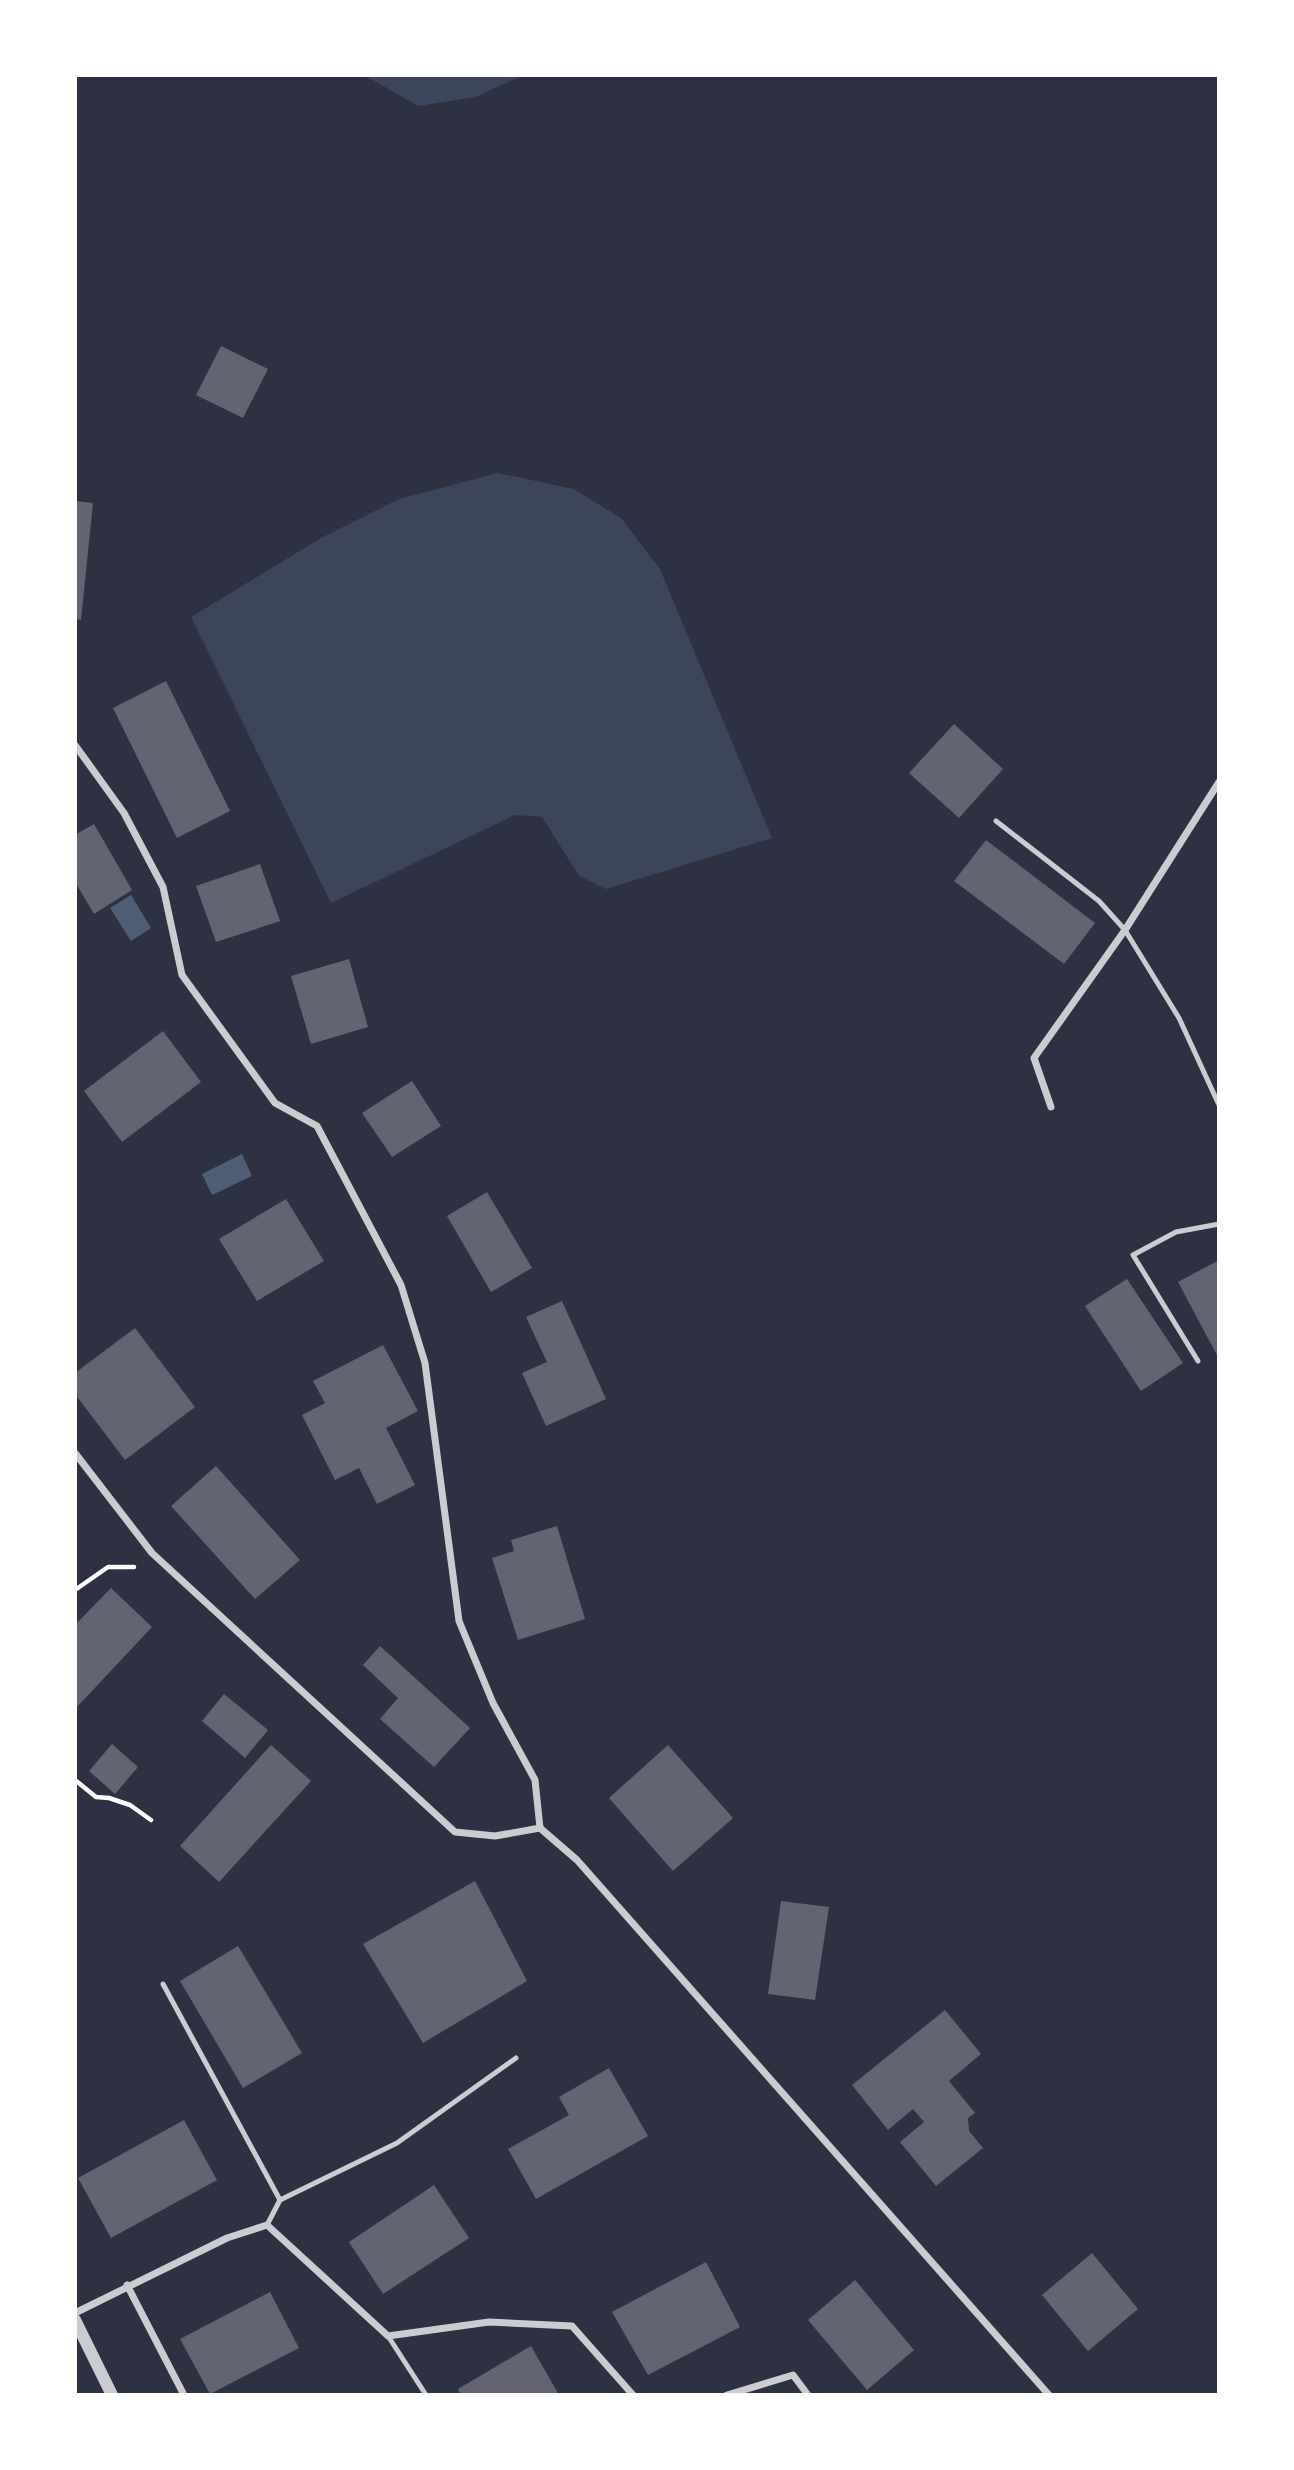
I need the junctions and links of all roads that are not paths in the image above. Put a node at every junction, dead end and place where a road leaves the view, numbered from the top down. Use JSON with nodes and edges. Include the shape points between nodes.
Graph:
{"nodes":[{"id":1,"x":75,"y":745,"type":"edge"},
{"id":2,"x":1219,"y":782,"type":"edge"},
{"id":3,"x":996,"y":821,"type":"dead end"},
{"id":4,"x":1125,"y":930,"type":"junction"},
{"id":5,"x":1219,"y":1105,"type":"edge"},
{"id":6,"x":1051,"y":1107,"type":"dead end"},
{"id":7,"x":1219,"y":1224,"type":"edge"},
{"id":8,"x":1198,"y":1361,"type":"dead end"},
{"id":9,"x":75,"y":1453,"type":"edge"},
{"id":10,"x":540,"y":1828,"type":"junction"},
{"id":11,"x":163,"y":1983,"type":"dead end"},
{"id":12,"x":516,"y":2058,"type":"dead end"},
{"id":13,"x":280,"y":2200,"type":"junction"},
{"id":14,"x":267,"y":2225,"type":"junction"},
{"id":15,"x":127,"y":2286,"type":"junction"},
{"id":16,"x":75,"y":2313,"type":"edge"},
{"id":17,"x":75,"y":2320,"type":"edge"},
{"id":18,"x":388,"y":2336,"type":"junction"},
{"id":19,"x":113,"y":2395,"type":"edge"},
{"id":20,"x":184,"y":2395,"type":"edge"},
{"id":21,"x":426,"y":2395,"type":"edge"},
{"id":22,"x":633,"y":2395,"type":"edge"},
{"id":23,"x":727,"y":2395,"type":"edge"},
{"id":24,"x":807,"y":2395,"type":"edge"},
{"id":25,"x":1049,"y":2395,"type":"edge"}],
"edges":[{"from":1,"to":10,"type":"street","via":[[124,813],[163,887],[182,975],[275,1103],[317,1126],[401,1285],[425,1363],[459,1621],[493,1703],[535,1780]]},
{"from":2,"to":4,"type":"street"},
{"from":3,"to":4,"type":"lane","via":[[1099,901]]},
{"from":4,"to":5,"type":"lane","via":[[1179,1018]]},
{"from":4,"to":6,"type":"street","via":[[1034,1058]]},
{"from":7,"to":8,"type":"lane","via":[[1177,1232],[1133,1255]]},
{"from":9,"to":10,"type":"street","via":[[152,1553],[455,1832],[495,1836]]},
{"from":10,"to":25,"type":"street","via":[[586,1871]]},
{"from":11,"to":13,"type":"lane"},
{"from":12,"to":13,"type":"lane","via":[[397,2143]]},
{"from":13,"to":14,"type":"lane"},
{"from":14,"to":15,"type":"street","via":[[227,2238]]},
{"from":14,"to":18,"type":"street"},
{"from":15,"to":16,"type":"street"},
{"from":15,"to":20,"type":"street"},
{"from":17,"to":19,"type":"street"},
{"from":18,"to":21,"type":"lane"},
{"from":18,"to":22,"type":"street","via":[[489,2322],[572,2326]]},
{"from":23,"to":24,"type":"street","via":[[793,2375]]}]}
